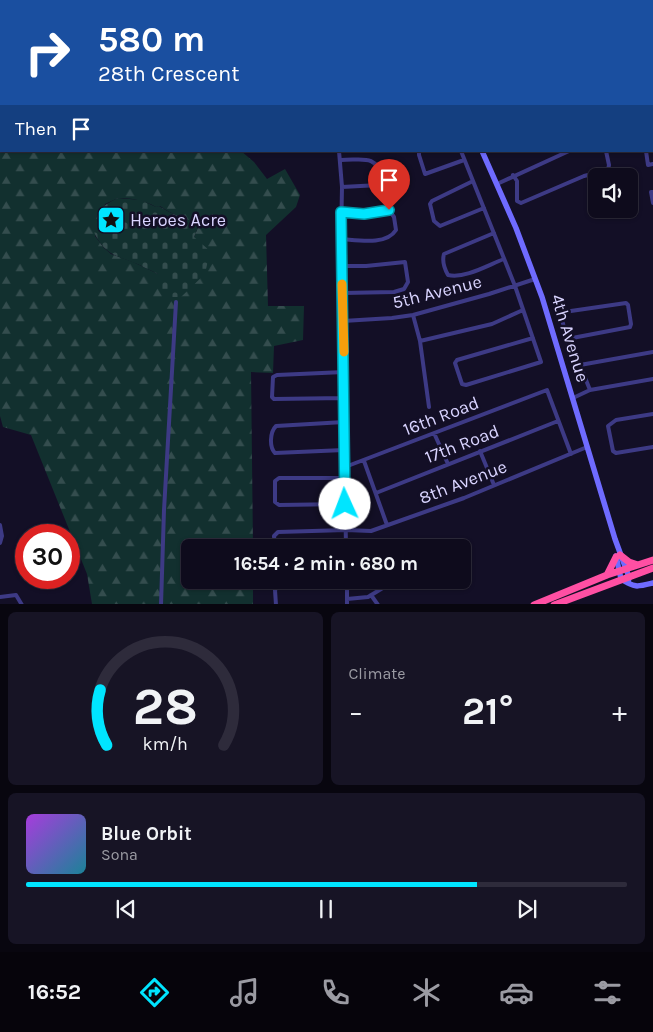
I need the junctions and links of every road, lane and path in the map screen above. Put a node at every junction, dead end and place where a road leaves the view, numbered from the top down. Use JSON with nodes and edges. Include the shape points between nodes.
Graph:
{"nodes":[{"id":1,"x":339,"y":152,"type":"edge"},
{"id":2,"x":420,"y":152,"type":"edge"},
{"id":3,"x":461,"y":152,"type":"edge"},
{"id":4,"x":482,"y":152,"type":"edge"},
{"id":5,"x":567,"y":152,"type":"edge"},
{"id":6,"x":606,"y":152,"type":"edge"},
{"id":7,"x":646,"y":152,"type":"edge"},
{"id":8,"x":341,"y":160,"type":"junction"},
{"id":9,"x":464,"y":160,"type":"junction"},
{"id":10,"x":653,"y":164,"type":"edge"},
{"id":11,"x":513,"y":175,"type":"junction"},
{"id":12,"x":473,"y":181,"type":"junction"},
{"id":13,"x":497,"y":184,"type":"junction"},
{"id":14,"x":342,"y":187,"type":"junction"},
{"id":15,"x":653,"y":192,"type":"edge"},
{"id":16,"x":653,"y":203,"type":"edge"},
{"id":17,"x":484,"y":208,"type":"junction"},
{"id":18,"x":341,"y":212,"type":"junction"},
{"id":19,"x":494,"y":233,"type":"junction"},
{"id":20,"x":341,"y":239,"type":"junction"},
{"id":21,"x":504,"y":259,"type":"junction"},
{"id":22,"x":342,"y":266,"type":"junction"},
{"id":23,"x":535,"y":279,"type":"junction"},
{"id":24,"x":515,"y":286,"type":"junction"},
{"id":25,"x":343,"y":294,"type":"junction"},
{"id":26,"x":176,"y":302,"type":"dead end"},
{"id":27,"x":523,"y":310,"type":"junction"},
{"id":28,"x":413,"y":315,"type":"junction"},
{"id":29,"x":343,"y":320,"type":"junction"},
{"id":30,"x":533,"y":338,"type":"junction"},
{"id":31,"x":567,"y":339,"type":"junction"},
{"id":32,"x":420,"y":341,"type":"junction"},
{"id":33,"x":653,"y":352,"type":"edge"},
{"id":34,"x":580,"y":365,"type":"junction"},
{"id":35,"x":344,"y":372,"type":"junction"},
{"id":36,"x":653,"y":379,"type":"edge"},
{"id":37,"x":590,"y":390,"type":"junction"},
{"id":38,"x":344,"y":398,"type":"junction"},
{"id":39,"x":573,"y":398,"type":"junction"},
{"id":40,"x":430,"y":407,"type":"dead end"},
{"id":41,"x":653,"y":414,"type":"edge"},
{"id":42,"x":558,"y":421,"type":"junction"},
{"id":43,"x":344,"y":422,"type":"junction"},
{"id":44,"x":434,"y":433,"type":"junction"},
{"id":45,"x":587,"y":447,"type":"junction"},
{"id":46,"x":653,"y":447,"type":"edge"},
{"id":47,"x":344,"y":450,"type":"junction"},
{"id":48,"x":480,"y":452,"type":"junction"},
{"id":49,"x":571,"y":454,"type":"junction"},
{"id":50,"x":364,"y":461,"type":"junction"},
{"id":51,"x":448,"y":464,"type":"junction"},
{"id":52,"x":345,"y":467,"type":"junction"},
{"id":53,"x":345,"y":478,"type":"junction"},
{"id":54,"x":494,"y":485,"type":"junction"},
{"id":55,"x":376,"y":493,"type":"junction"},
{"id":56,"x":345,"y":504,"type":"junction"},
{"id":57,"x":0,"y":525,"type":"edge"},
{"id":58,"x":387,"y":525,"type":"junction"},
{"id":59,"x":346,"y":530,"type":"junction"},
{"id":60,"x":274,"y":539,"type":"edge"},
{"id":61,"x":346,"y":539,"type":"edge"},
{"id":62,"x":0,"y":543,"type":"edge"},
{"id":63,"x":618,"y":556,"type":"junction"},
{"id":64,"x":653,"y":560,"type":"edge"},
{"id":65,"x":638,"y":565,"type":"junction"},
{"id":66,"x":653,"y":568,"type":"edge"},
{"id":67,"x":622,"y":570,"type":"junction"},
{"id":68,"x":607,"y":575,"type":"junction"},
{"id":69,"x":626,"y":580,"type":"junction"},
{"id":70,"x":653,"y":583,"type":"edge"},
{"id":71,"x":276,"y":589,"type":"edge"},
{"id":72,"x":347,"y":589,"type":"edge"},
{"id":73,"x":381,"y":589,"type":"edge"},
{"id":74,"x":371,"y":595,"type":"junction"},
{"id":75,"x":0,"y":597,"type":"edge"},
{"id":76,"x":347,"y":599,"type":"junction"},
{"id":77,"x":22,"y":604,"type":"edge"},
{"id":78,"x":161,"y":604,"type":"edge"},
{"id":79,"x":276,"y":604,"type":"edge"},
{"id":80,"x":347,"y":604,"type":"edge"},
{"id":81,"x":378,"y":604,"type":"edge"},
{"id":82,"x":534,"y":604,"type":"edge"},
{"id":83,"x":554,"y":604,"type":"edge"}],
"edges":[{"from":1,"to":8,"type":"street"},
{"from":2,"to":9,"type":"street","via":[[425,174]]},
{"from":3,"to":9,"type":"street"},
{"from":4,"to":13,"type":"street","name":"4th Avenue"},
{"from":5,"to":11,"type":"street"},
{"from":6,"to":11,"type":"street","via":[[608,170],[580,177],[521,203],[517,201],[517,181]]},
{"from":7,"to":10,"type":"street","via":[[648,165]]},
{"from":8,"to":14,"type":"street"},
{"from":8,"to":14,"type":"street","via":[[373,161],[385,178],[379,185]]},
{"from":9,"to":12,"type":"street"},
{"from":11,"to":13,"type":"street"},
{"from":12,"to":17,"type":"street"},
{"from":12,"to":17,"type":"street","via":[[432,201],[434,221],[440,226]]},
{"from":13,"to":23,"type":"street","name":"4th Avenue"},
{"from":14,"to":18,"type":"street"},
{"from":15,"to":16,"type":"street"},
{"from":17,"to":19,"type":"street"},
{"from":18,"to":20,"type":"street"},
{"from":18,"to":20,"type":"street","via":[[364,214],[389,210],[396,230],[388,238],[379,240]]},
{"from":19,"to":21,"type":"street"},
{"from":19,"to":21,"type":"street","via":[[444,254],[446,271],[454,276]]},
{"from":20,"to":22,"type":"street"},
{"from":21,"to":24,"type":"street"},
{"from":22,"to":25,"type":"street"},
{"from":22,"to":25,"type":"street","via":[[405,262],[408,282],[400,291]]},
{"from":23,"to":24,"type":"street","name":"5th Avenue"},
{"from":23,"to":39,"type":"street","name":"4th Avenue"},
{"from":24,"to":27,"type":"street"},
{"from":24,"to":28,"type":"street","name":"5th Avenue"},
{"from":25,"to":29,"type":"street"},
{"from":26,"to":78,"type":"street"},
{"from":27,"to":30,"type":"street"},
{"from":27,"to":32,"type":"street","via":[[492,324]]},
{"from":28,"to":29,"type":"street","name":"5th Avenue"},
{"from":28,"to":32,"type":"street"},
{"from":29,"to":35,"type":"street"},
{"from":30,"to":30,"type":"street","via":[[541,362],[462,384],[455,363],[459,359]]},
{"from":31,"to":31,"type":"street","via":[[560,316],[564,312],[628,305],[630,327]]},
{"from":31,"to":34,"type":"street","via":[[571,358]]},
{"from":32,"to":40,"type":"street"},
{"from":33,"to":34,"type":"street"},
{"from":34,"to":37,"type":"street"},
{"from":35,"to":38,"type":"street"},
{"from":35,"to":38,"type":"street","via":[[277,375],[273,377],[272,397]]},
{"from":36,"to":37,"type":"street"},
{"from":37,"to":39,"type":"street"},
{"from":38,"to":43,"type":"street"},
{"from":39,"to":45,"type":"street","name":"4th Avenue"},
{"from":41,"to":46,"type":"street","via":[[616,420],[608,426],[616,453]]},
{"from":42,"to":44,"type":"street","name":"16th Road","via":[[547,390]]},
{"from":42,"to":48,"type":"street","name":"17th Road"},
{"from":42,"to":49,"type":"street"},
{"from":43,"to":47,"type":"street"},
{"from":43,"to":47,"type":"street","via":[[276,426],[272,430],[271,442],[275,453]]},
{"from":44,"to":50,"type":"street","name":"16th Road"},
{"from":44,"to":51,"type":"street"},
{"from":45,"to":49,"type":"street","name":"8th Avenue"},
{"from":45,"to":63,"type":"street","name":"4th Avenue"},
{"from":47,"to":52,"type":"street"},
{"from":48,"to":51,"type":"street","name":"17th Road"},
{"from":48,"to":54,"type":"street"},
{"from":49,"to":54,"type":"street","name":"8th Avenue"},
{"from":50,"to":52,"type":"street","name":"16th Road"},
{"from":50,"to":55,"type":"street"},
{"from":51,"to":55,"type":"street","name":"17th Road"},
{"from":52,"to":53,"type":"street"},
{"from":53,"to":56,"type":"street"},
{"from":53,"to":56,"type":"street","via":[[279,478],[274,488],[275,502],[279,505]]},
{"from":54,"to":58,"type":"street","name":"8th Avenue"},
{"from":55,"to":58,"type":"street"},
{"from":56,"to":59,"type":"street"},
{"from":57,"to":62,"type":"street"},
{"from":58,"to":59,"type":"street","name":"8th Avenue","via":[[368,532]]},
{"from":59,"to":60,"type":"street","name":"8th Avenue","via":[[278,532]]},
{"from":59,"to":61,"type":"street"},
{"from":63,"to":65,"type":"highway"},
{"from":63,"to":67,"type":"street","name":"4th Avenue"},
{"from":63,"to":68,"type":"highway"},
{"from":64,"to":65,"type":"highway"},
{"from":65,"to":67,"type":"highway"},
{"from":66,"to":69,"type":"highway"},
{"from":67,"to":68,"type":"highway"},
{"from":67,"to":69,"type":"street","name":"4th Avenue"},
{"from":68,"to":82,"type":"highway"},
{"from":69,"to":70,"type":"street","via":[[631,586],[638,587]]},
{"from":69,"to":83,"type":"highway"},
{"from":71,"to":79,"type":"street"},
{"from":72,"to":76,"type":"street"},
{"from":73,"to":74,"type":"street"},
{"from":74,"to":76,"type":"street"},
{"from":74,"to":81,"type":"street"},
{"from":75,"to":77,"type":"street","via":[[16,595]]},
{"from":76,"to":80,"type":"street"}]}
